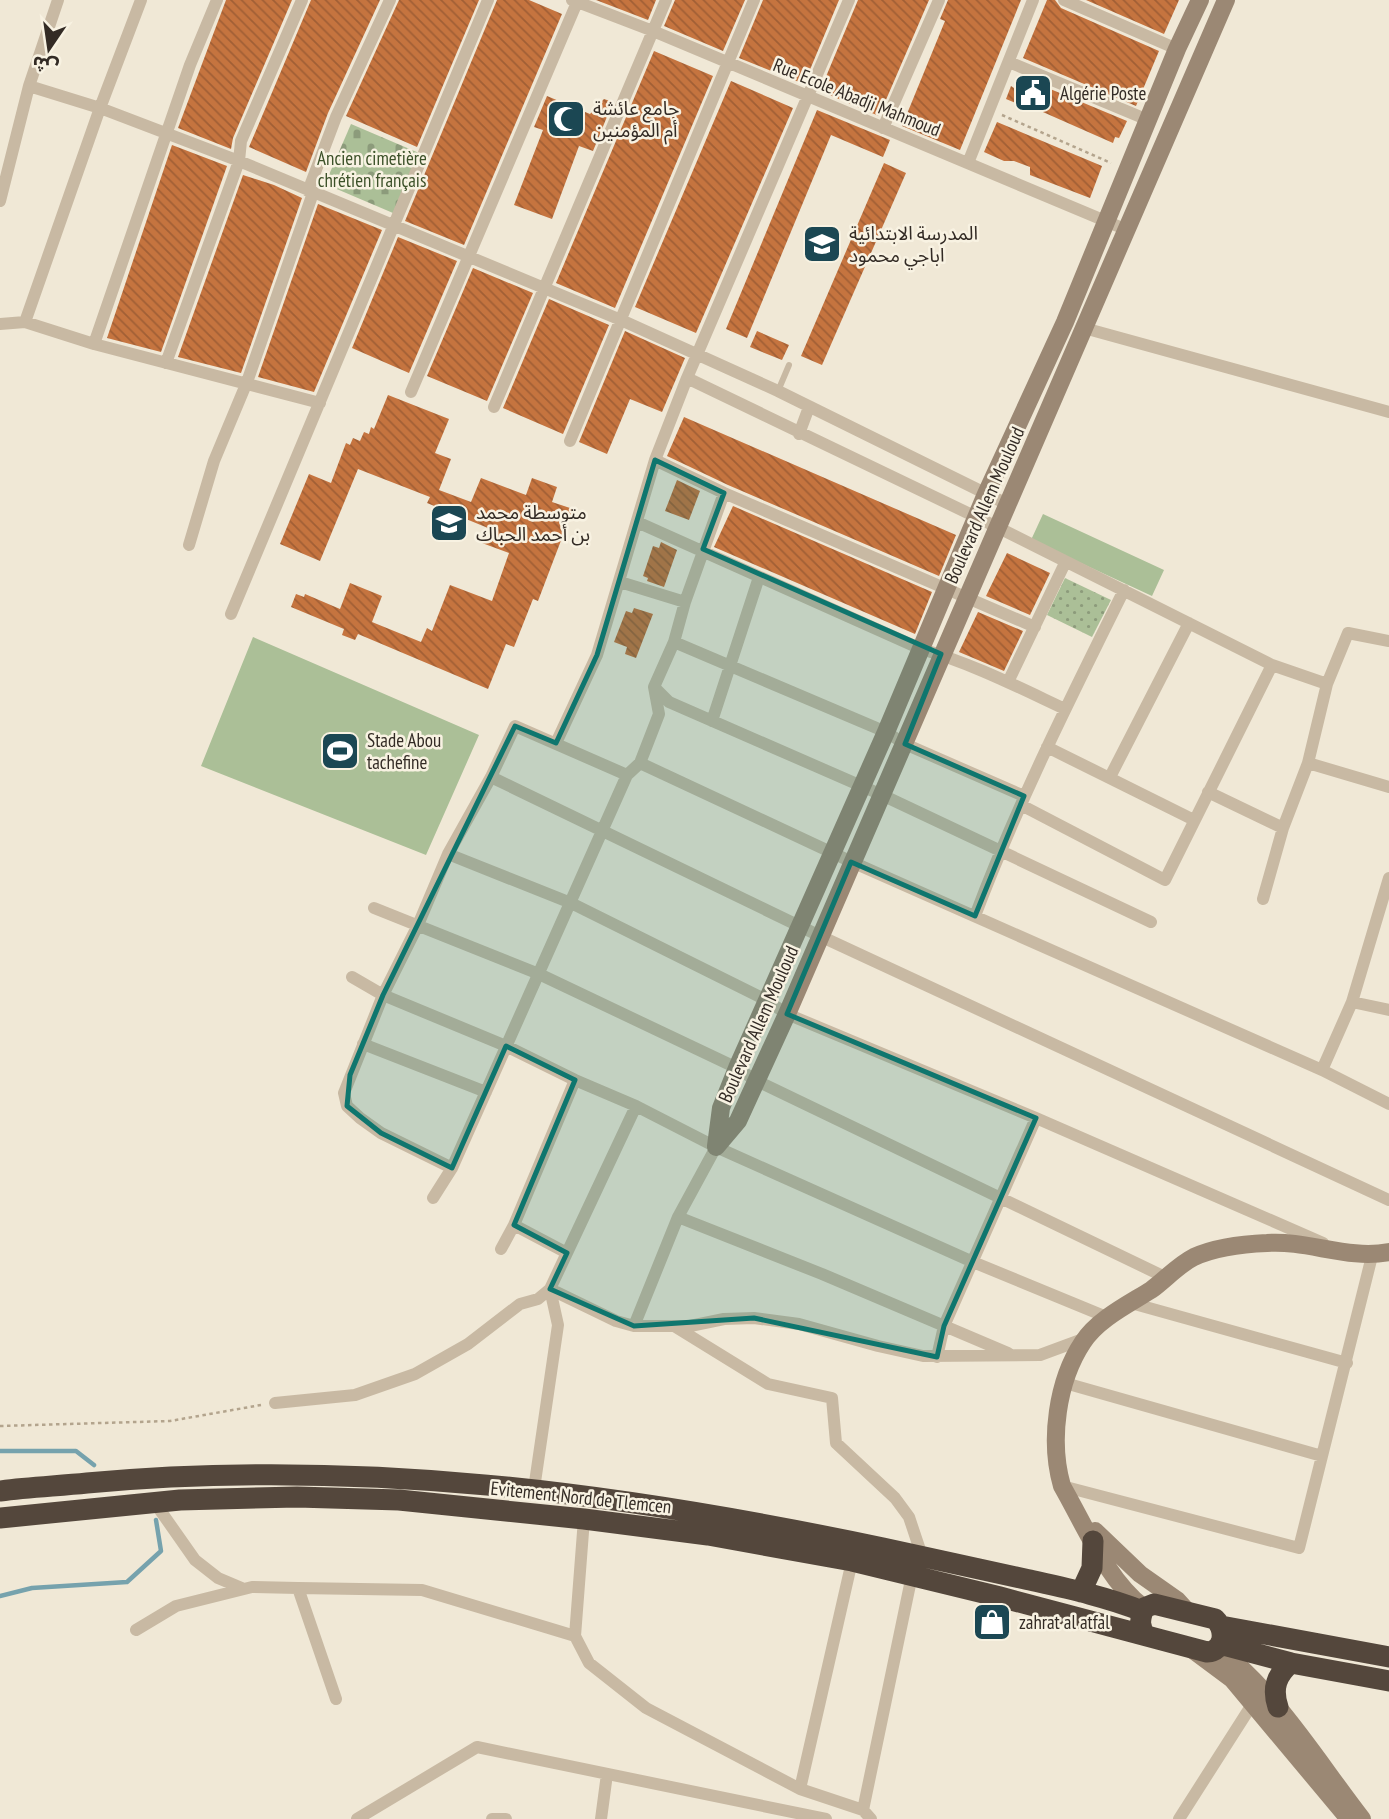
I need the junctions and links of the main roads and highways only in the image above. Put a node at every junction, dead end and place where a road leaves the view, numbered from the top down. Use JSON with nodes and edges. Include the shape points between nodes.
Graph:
{"nodes":[{"id":1,"x":1200,"y":0,"type":"edge"},
{"id":2,"x":1226,"y":0,"type":"edge"},
{"id":3,"x":1065,"y":321,"type":"junction"},
{"id":4,"x":1084,"y":328,"type":"junction"},
{"id":5,"x":1380,"y":1254,"type":"edge"},
{"id":6,"x":0,"y":1491,"type":"edge"},
{"id":7,"x":1078,"y":1515,"type":"junction"},
{"id":8,"x":0,"y":1518,"type":"edge"},
{"id":9,"x":1093,"y":1541,"type":"junction"},
{"id":10,"x":917,"y":1565,"type":"junction"},
{"id":11,"x":1081,"y":1592,"type":"junction"},
{"id":12,"x":1143,"y":1610,"type":"junction"},
{"id":13,"x":1187,"y":1611,"type":"junction"},
{"id":14,"x":1147,"y":1636,"type":"junction"},
{"id":15,"x":1220,"y":1639,"type":"junction"},
{"id":16,"x":1191,"y":1648,"type":"junction"},
{"id":17,"x":1389,"y":1657,"type":"edge"},
{"id":18,"x":1291,"y":1662,"type":"junction"},
{"id":19,"x":1389,"y":1681,"type":"edge"},
{"id":20,"x":1278,"y":1707,"type":"junction"},
{"id":21,"x":1349,"y":1819,"type":"edge"},
{"id":22,"x":1362,"y":1819,"type":"edge"}],
"edges":[{"from":1,"to":3,"type":"main road","name":"Boulevard Allem Mouloud"},
{"from":2,"to":4,"type":"main road","name":"Boulevard Allem Mouloud"},
{"from":3,"to":4,"type":"main road"},
{"from":3,"to":4,"type":"main road","name":"Boulevard Allem Mouloud","via":[[737,1068],[722,1108],[716,1147],[738,1121],[787,1014]]},
{"from":5,"to":7,"type":"main road","via":[[1270,1242],[1221,1248],[1192,1258],[1087,1337],[1065,1383],[1056,1422],[1057,1469]]},
{"from":6,"to":10,"type":"highway","name":"Evitement Nord de Tlemcen","via":[[156,1477],[410,1477],[663,1506]]},
{"from":7,"to":9,"type":"main road"},
{"from":7,"to":13,"type":"main road"},
{"from":8,"to":10,"type":"highway","name":"Evitement Nord de Tlemcen","via":[[155,1503],[297,1497],[399,1500],[584,1519],[852,1561]]},
{"from":9,"to":11,"type":"highway","via":[[1092,1568]]},
{"from":9,"to":12,"type":"main road","via":[[1117,1582]]},
{"from":10,"to":11,"type":"highway","name":"Evitement Nord de Tlemcen"},
{"from":10,"to":14,"type":"highway","name":"Evitement Nord de Tlemcen"},
{"from":11,"to":12,"type":"highway","name":"Evitement Nord de Tlemcen"},
{"from":12,"to":13,"type":"highway","name":"Evitement Nord de Tlemcen","via":[[1154,1604]]},
{"from":12,"to":14,"type":"highway","via":[[1140,1625]]},
{"from":13,"to":15,"type":"highway","name":"Evitement Nord de Tlemcen","via":[[1215,1619]]},
{"from":14,"to":16,"type":"highway","name":"Evitement Nord de Tlemcen"},
{"from":15,"to":16,"type":"highway","name":"Evitement Nord de Tlemcen","via":[[1210,1652]]},
{"from":15,"to":17,"type":"highway","via":[[1266,1634]]},
{"from":15,"to":18,"type":"highway"},
{"from":15,"to":20,"type":"main road"},
{"from":16,"to":21,"type":"main road","via":[[1232,1679]]},
{"from":18,"to":19,"type":"highway"},
{"from":18,"to":20,"type":"highway","via":[[1275,1687]]},
{"from":20,"to":22,"type":"main road"}]}
